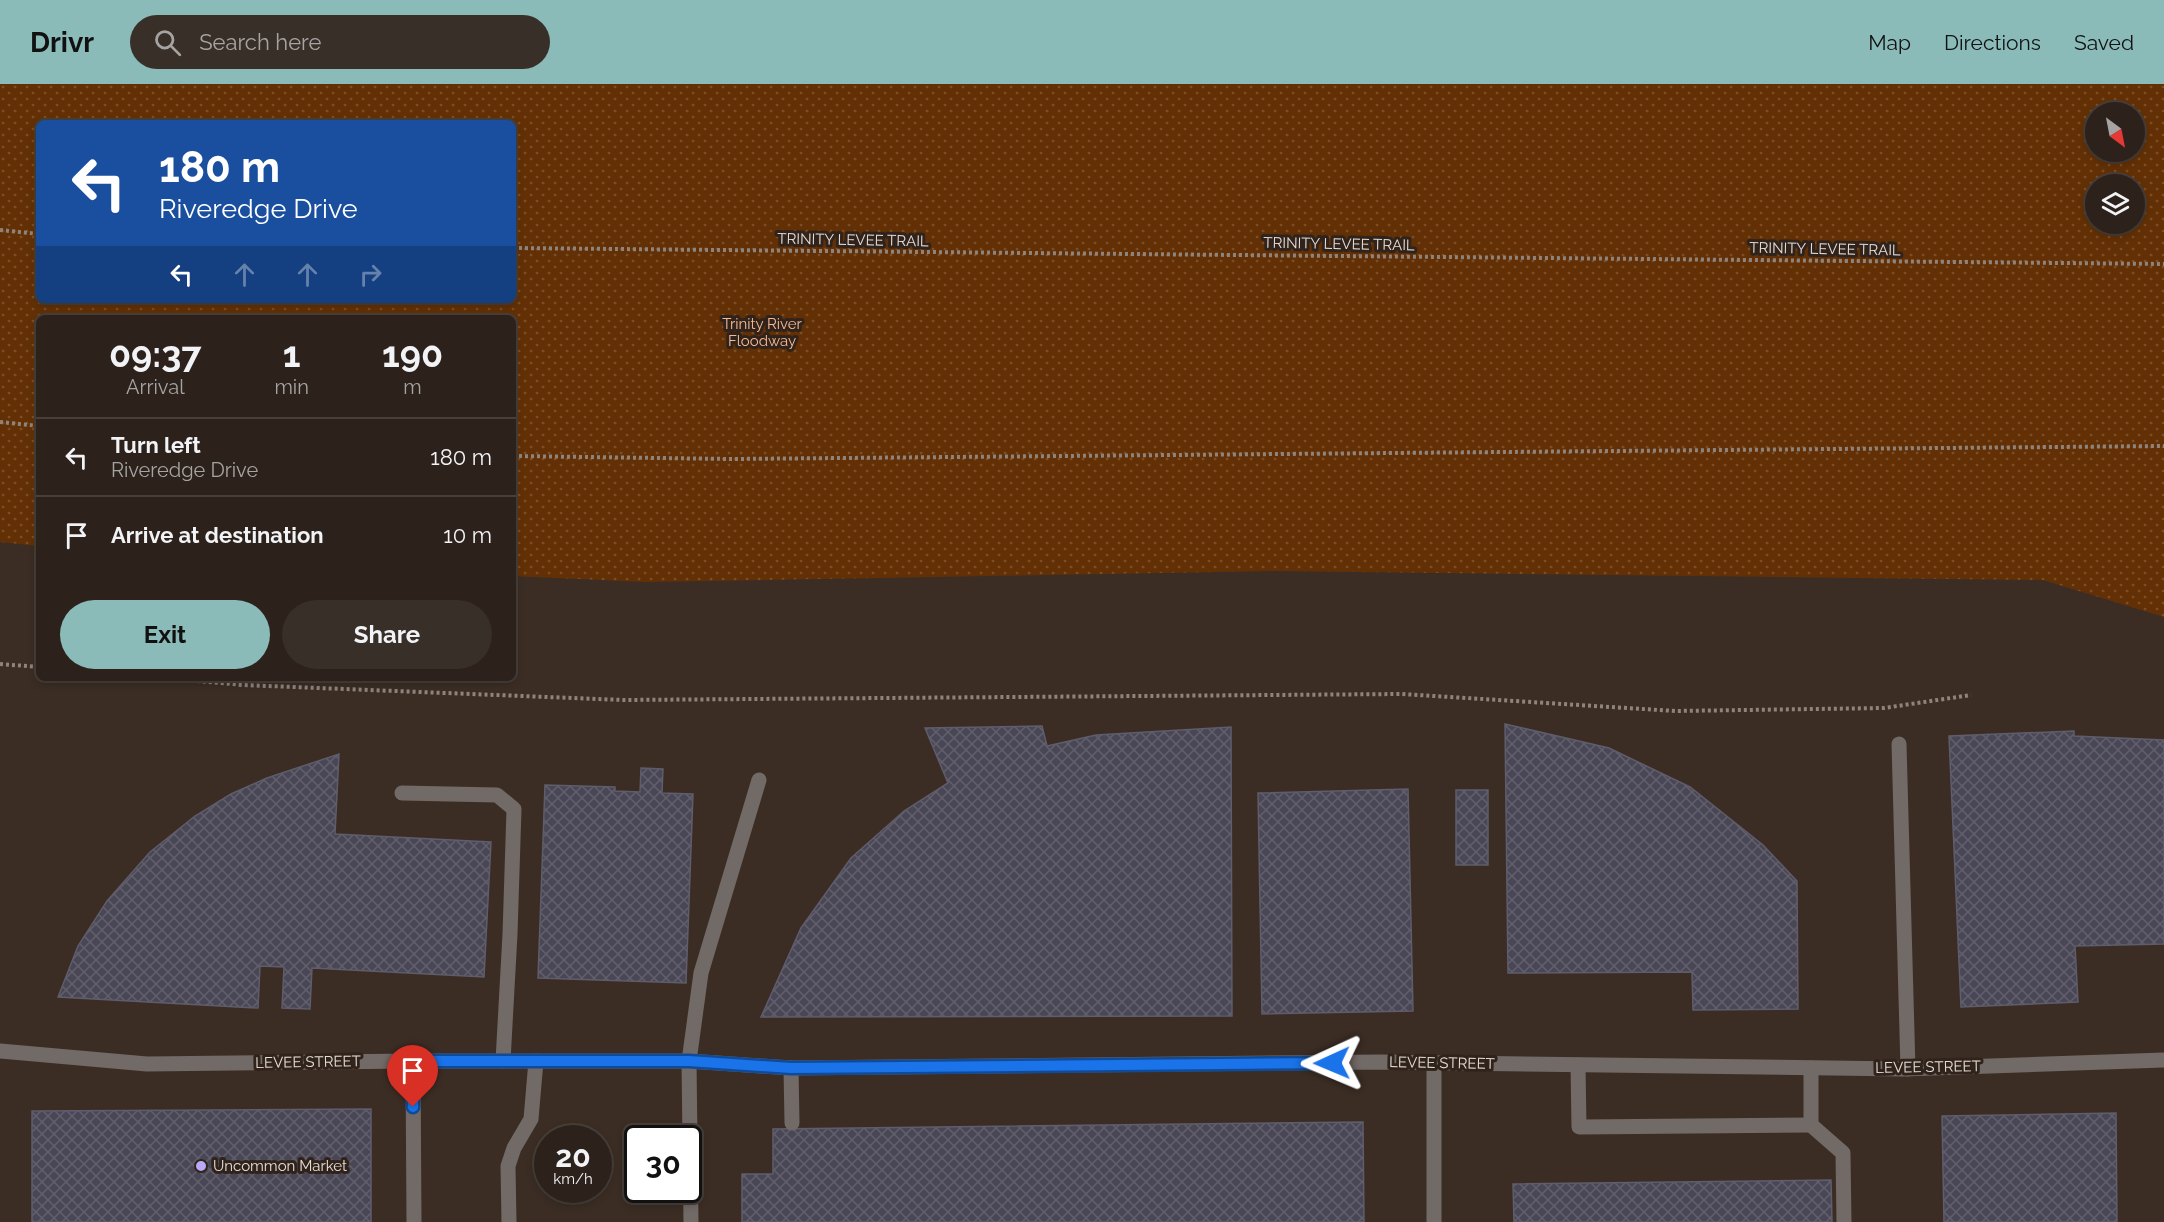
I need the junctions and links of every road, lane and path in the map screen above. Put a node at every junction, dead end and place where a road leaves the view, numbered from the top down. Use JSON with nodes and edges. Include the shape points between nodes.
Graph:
{"nodes":[{"id":1,"x":0,"y":230,"type":"edge"},
{"id":2,"x":36,"y":234,"type":"edge"},
{"id":3,"x":516,"y":248,"type":"edge"},
{"id":4,"x":2164,"y":264,"type":"edge"},
{"id":5,"x":0,"y":422,"type":"edge"},
{"id":6,"x":36,"y":426,"type":"edge"},
{"id":7,"x":2164,"y":446,"type":"edge"},
{"id":8,"x":516,"y":456,"type":"edge"},
{"id":9,"x":0,"y":664,"type":"edge"},
{"id":10,"x":36,"y":668,"type":"edge"},
{"id":11,"x":196,"y":681,"type":"edge"},
{"id":12,"x":1971,"y":695,"type":"dead end"},
{"id":13,"x":1899,"y":744,"type":"dead end"},
{"id":14,"x":759,"y":780,"type":"dead end"},
{"id":15,"x":402,"y":793,"type":"dead end"},
{"id":16,"x":0,"y":1052,"type":"edge"},
{"id":17,"x":2164,"y":1060,"type":"edge"},
{"id":18,"x":413,"y":1061,"type":"junction"},
{"id":19,"x":503,"y":1061,"type":"junction"},
{"id":20,"x":536,"y":1061,"type":"junction"},
{"id":21,"x":689,"y":1061,"type":"junction"},
{"id":22,"x":1434,"y":1063,"type":"junction"},
{"id":23,"x":1578,"y":1065,"type":"junction"},
{"id":24,"x":791,"y":1068,"type":"junction"},
{"id":25,"x":1811,"y":1068,"type":"junction"},
{"id":26,"x":1908,"y":1069,"type":"junction"},
{"id":27,"x":792,"y":1123,"type":"dead end"},
{"id":28,"x":1811,"y":1125,"type":"junction"},
{"id":29,"x":414,"y":1222,"type":"edge"},
{"id":30,"x":509,"y":1222,"type":"edge"},
{"id":31,"x":691,"y":1222,"type":"edge"},
{"id":32,"x":1434,"y":1222,"type":"edge"},
{"id":33,"x":1844,"y":1222,"type":"edge"}],
"edges":[{"from":1,"to":2,"type":"path"},
{"from":3,"to":4,"type":"path","name":"TRINITY LEVEE TRAIL"},
{"from":5,"to":6,"type":"path"},
{"from":7,"to":8,"type":"path","via":[[743,459]]},
{"from":9,"to":10,"type":"path"},
{"from":11,"to":12,"type":"path","via":[[623,700],[1402,694],[1676,711],[1884,708]]},
{"from":13,"to":26,"type":"street"},
{"from":14,"to":21,"type":"street","via":[[701,973]]},
{"from":15,"to":19,"type":"street","via":[[498,795],[514,809]]},
{"from":16,"to":18,"type":"street","name":"LEVEE STREET","via":[[147,1064]]},
{"from":17,"to":26,"type":"street","name":"LEVEE STREET"},
{"from":18,"to":19,"type":"street","name":"LEVEE STREET"},
{"from":18,"to":29,"type":"street"},
{"from":19,"to":20,"type":"street","name":"LEVEE STREET"},
{"from":20,"to":21,"type":"street","name":"LEVEE STREET"},
{"from":20,"to":30,"type":"street","via":[[531,1119],[508,1166]]},
{"from":21,"to":24,"type":"street","name":"LEVEE STREET"},
{"from":21,"to":31,"type":"street"},
{"from":22,"to":23,"type":"street","name":"LEVEE STREET"},
{"from":22,"to":24,"type":"street","name":"LEVEE STREET"},
{"from":22,"to":32,"type":"street"},
{"from":23,"to":25,"type":"street","name":"LEVEE STREET"},
{"from":23,"to":28,"type":"street","via":[[1579,1127]]},
{"from":24,"to":27,"type":"street"},
{"from":25,"to":26,"type":"street","name":"LEVEE STREET"},
{"from":25,"to":28,"type":"street"},
{"from":28,"to":33,"type":"street","via":[[1844,1153]]}]}
